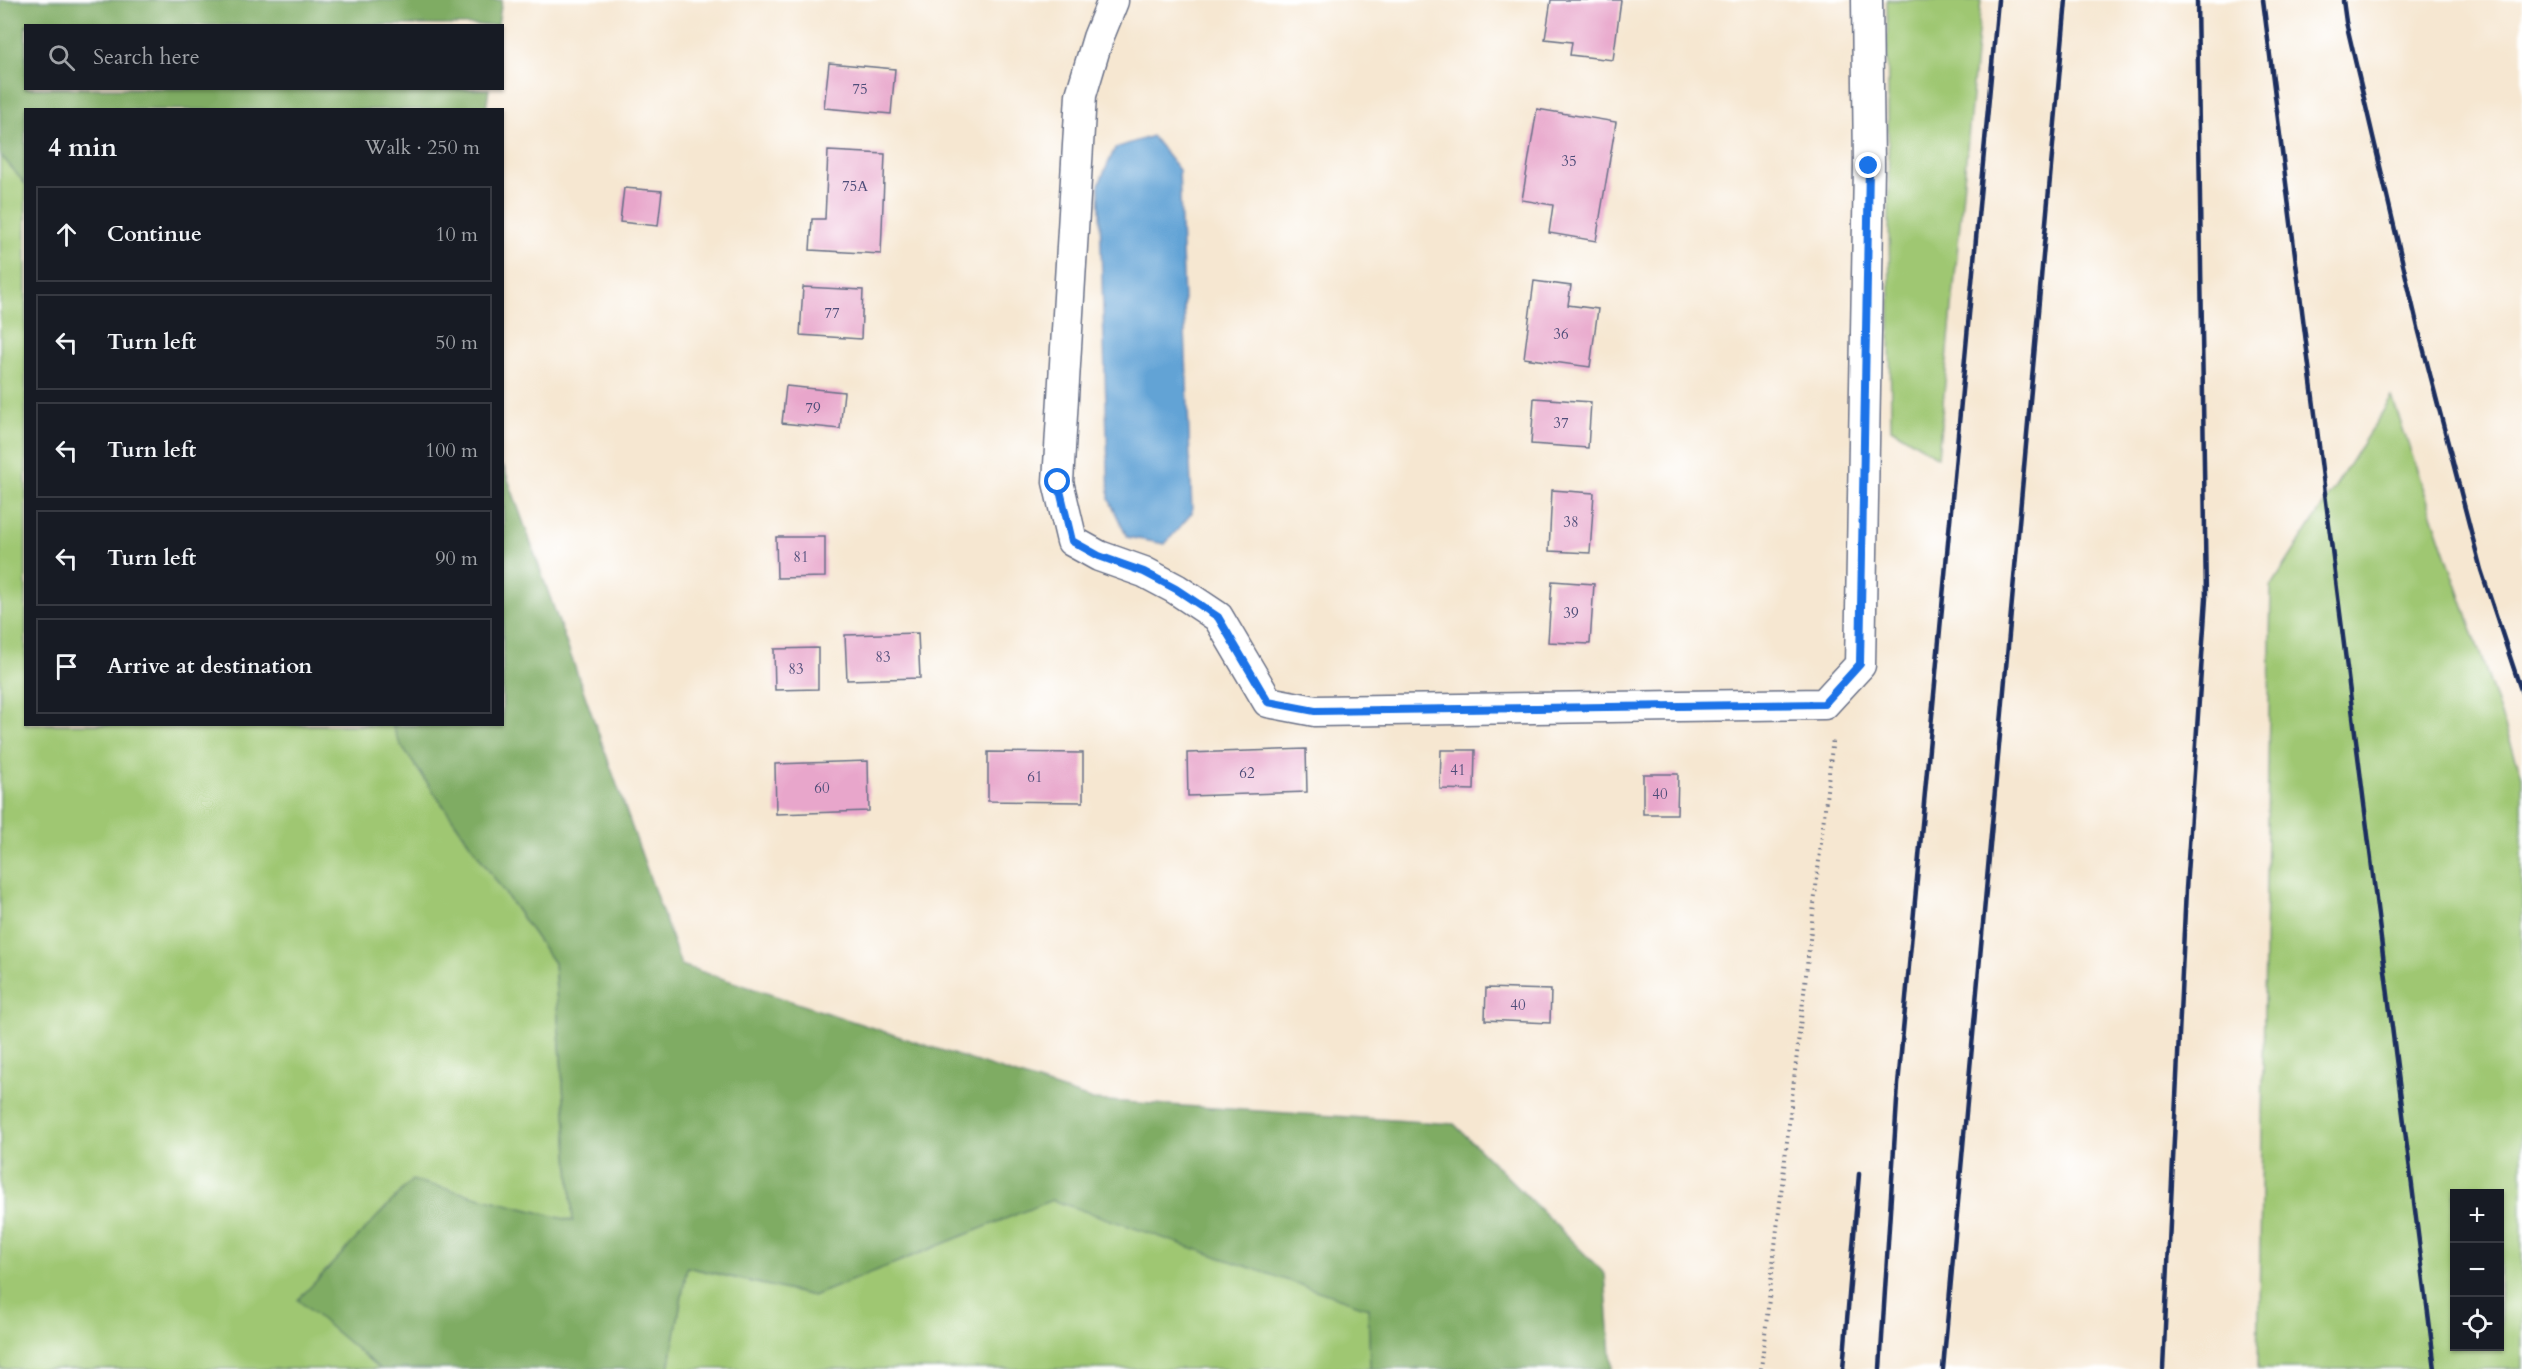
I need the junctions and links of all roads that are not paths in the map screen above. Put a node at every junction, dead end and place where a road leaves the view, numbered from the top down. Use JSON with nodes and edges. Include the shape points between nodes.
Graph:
{"nodes":[{"id":1,"x":1113,"y":0,"type":"edge"},
{"id":2,"x":1868,"y":0,"type":"edge"},
{"id":3,"x":1107,"y":71,"type":"dead end"}],
"edges":[{"from":1,"to":2,"type":"street","via":[[1080,95],[1058,482],[1072,541],[1099,556],[1144,572],[1218,617],[1268,702],[1315,711],[1824,704],[1860,664]]},
{"from":1,"to":3,"type":"street"}]}
